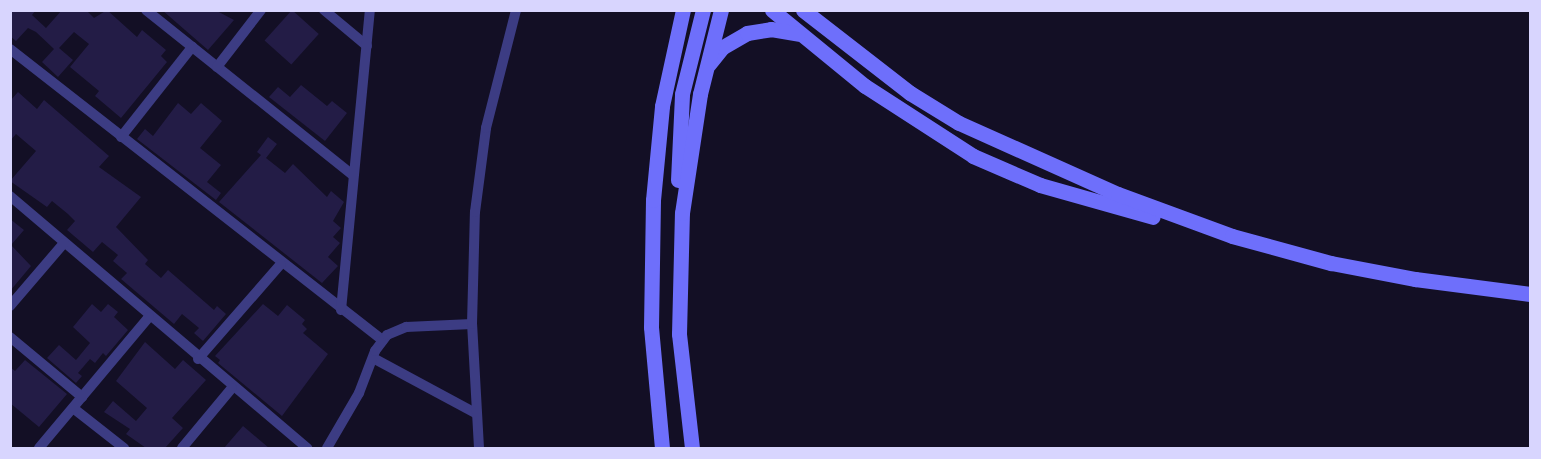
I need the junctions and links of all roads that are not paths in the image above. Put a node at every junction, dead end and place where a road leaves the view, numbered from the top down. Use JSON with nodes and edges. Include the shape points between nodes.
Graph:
{"nodes":[{"id":1,"x":146,"y":10,"type":"edge"},
{"id":2,"x":261,"y":10,"type":"edge"},
{"id":3,"x":324,"y":10,"type":"edge"},
{"id":4,"x":370,"y":10,"type":"edge"},
{"id":5,"x":516,"y":10,"type":"edge"},
{"id":6,"x":683,"y":10,"type":"edge"},
{"id":7,"x":703,"y":10,"type":"edge"},
{"id":8,"x":721,"y":10,"type":"edge"},
{"id":9,"x":772,"y":10,"type":"edge"},
{"id":10,"x":803,"y":10,"type":"edge"},
{"id":11,"x":802,"y":36,"type":"junction"},
{"id":12,"x":367,"y":46,"type":"junction"},
{"id":13,"x":192,"y":47,"type":"junction"},
{"id":14,"x":10,"y":49,"type":"edge"},
{"id":15,"x":218,"y":67,"type":"junction"},
{"id":16,"x":704,"y":72,"type":"junction"},
{"id":17,"x":121,"y":137,"type":"junction"},
{"id":18,"x":352,"y":175,"type":"junction"},
{"id":19,"x":10,"y":196,"type":"edge"},
{"id":20,"x":682,"y":213,"type":"junction"},
{"id":21,"x":1232,"y":236,"type":"junction"},
{"id":22,"x":64,"y":243,"type":"junction"},
{"id":23,"x":281,"y":264,"type":"junction"},
{"id":24,"x":1530,"y":294,"type":"edge"},
{"id":25,"x":10,"y":306,"type":"edge"},
{"id":26,"x":341,"y":310,"type":"junction"},
{"id":27,"x":149,"y":317,"type":"junction"},
{"id":28,"x":472,"y":324,"type":"junction"},
{"id":29,"x":10,"y":337,"type":"edge"},
{"id":30,"x":382,"y":340,"type":"junction"},
{"id":31,"x":373,"y":358,"type":"junction"},
{"id":32,"x":198,"y":359,"type":"junction"},
{"id":33,"x":232,"y":387,"type":"junction"},
{"id":34,"x":82,"y":397,"type":"junction"},
{"id":35,"x":73,"y":408,"type":"junction"},
{"id":36,"x":477,"y":414,"type":"junction"},
{"id":37,"x":39,"y":448,"type":"edge"},
{"id":38,"x":124,"y":448,"type":"edge"},
{"id":39,"x":182,"y":448,"type":"edge"},
{"id":40,"x":308,"y":448,"type":"edge"},
{"id":41,"x":327,"y":448,"type":"edge"},
{"id":42,"x":479,"y":448,"type":"edge"},
{"id":43,"x":662,"y":448,"type":"edge"},
{"id":44,"x":692,"y":448,"type":"edge"}],
"edges":[{"from":1,"to":13,"type":"street"},
{"from":2,"to":15,"type":"street"},
{"from":3,"to":12,"type":"street"},
{"from":4,"to":12,"type":"street"},
{"from":5,"to":28,"type":"street","via":[[495,87],[480,170]]},
{"from":6,"to":43,"type":"street","via":[[662,106],[653,200],[651,327]]},
{"from":7,"to":20,"type":"street","via":[[679,117],[677,165]]},
{"from":8,"to":16,"type":"street"},
{"from":9,"to":11,"type":"street"},
{"from":10,"to":21,"type":"street","via":[[910,93],[985,137],[1080,180]]},
{"from":11,"to":16,"type":"street","via":[[771,29],[747,33],[723,47]]},
{"from":11,"to":21,"type":"street","via":[[903,113],[994,167],[1063,192]]},
{"from":12,"to":18,"type":"street"},
{"from":13,"to":15,"type":"street"},
{"from":13,"to":17,"type":"street"},
{"from":14,"to":17,"type":"street"},
{"from":15,"to":18,"type":"street"},
{"from":16,"to":20,"type":"street"},
{"from":17,"to":23,"type":"street"},
{"from":18,"to":26,"type":"street"},
{"from":19,"to":22,"type":"street"},
{"from":20,"to":44,"type":"street","via":[[679,334]]},
{"from":21,"to":24,"type":"street","via":[[1373,272]]},
{"from":22,"to":25,"type":"street"},
{"from":22,"to":27,"type":"street"},
{"from":23,"to":26,"type":"street"},
{"from":23,"to":32,"type":"street"},
{"from":26,"to":30,"type":"street"},
{"from":27,"to":32,"type":"street"},
{"from":27,"to":34,"type":"street"},
{"from":28,"to":30,"type":"street","via":[[406,327]]},
{"from":28,"to":36,"type":"street"},
{"from":29,"to":34,"type":"street"},
{"from":30,"to":31,"type":"street"},
{"from":31,"to":36,"type":"street"},
{"from":31,"to":41,"type":"street","via":[[355,402]]},
{"from":32,"to":33,"type":"street"},
{"from":33,"to":39,"type":"street"},
{"from":33,"to":40,"type":"street"},
{"from":34,"to":35,"type":"street"},
{"from":35,"to":37,"type":"street"},
{"from":35,"to":38,"type":"street"},
{"from":36,"to":42,"type":"street"}]}
